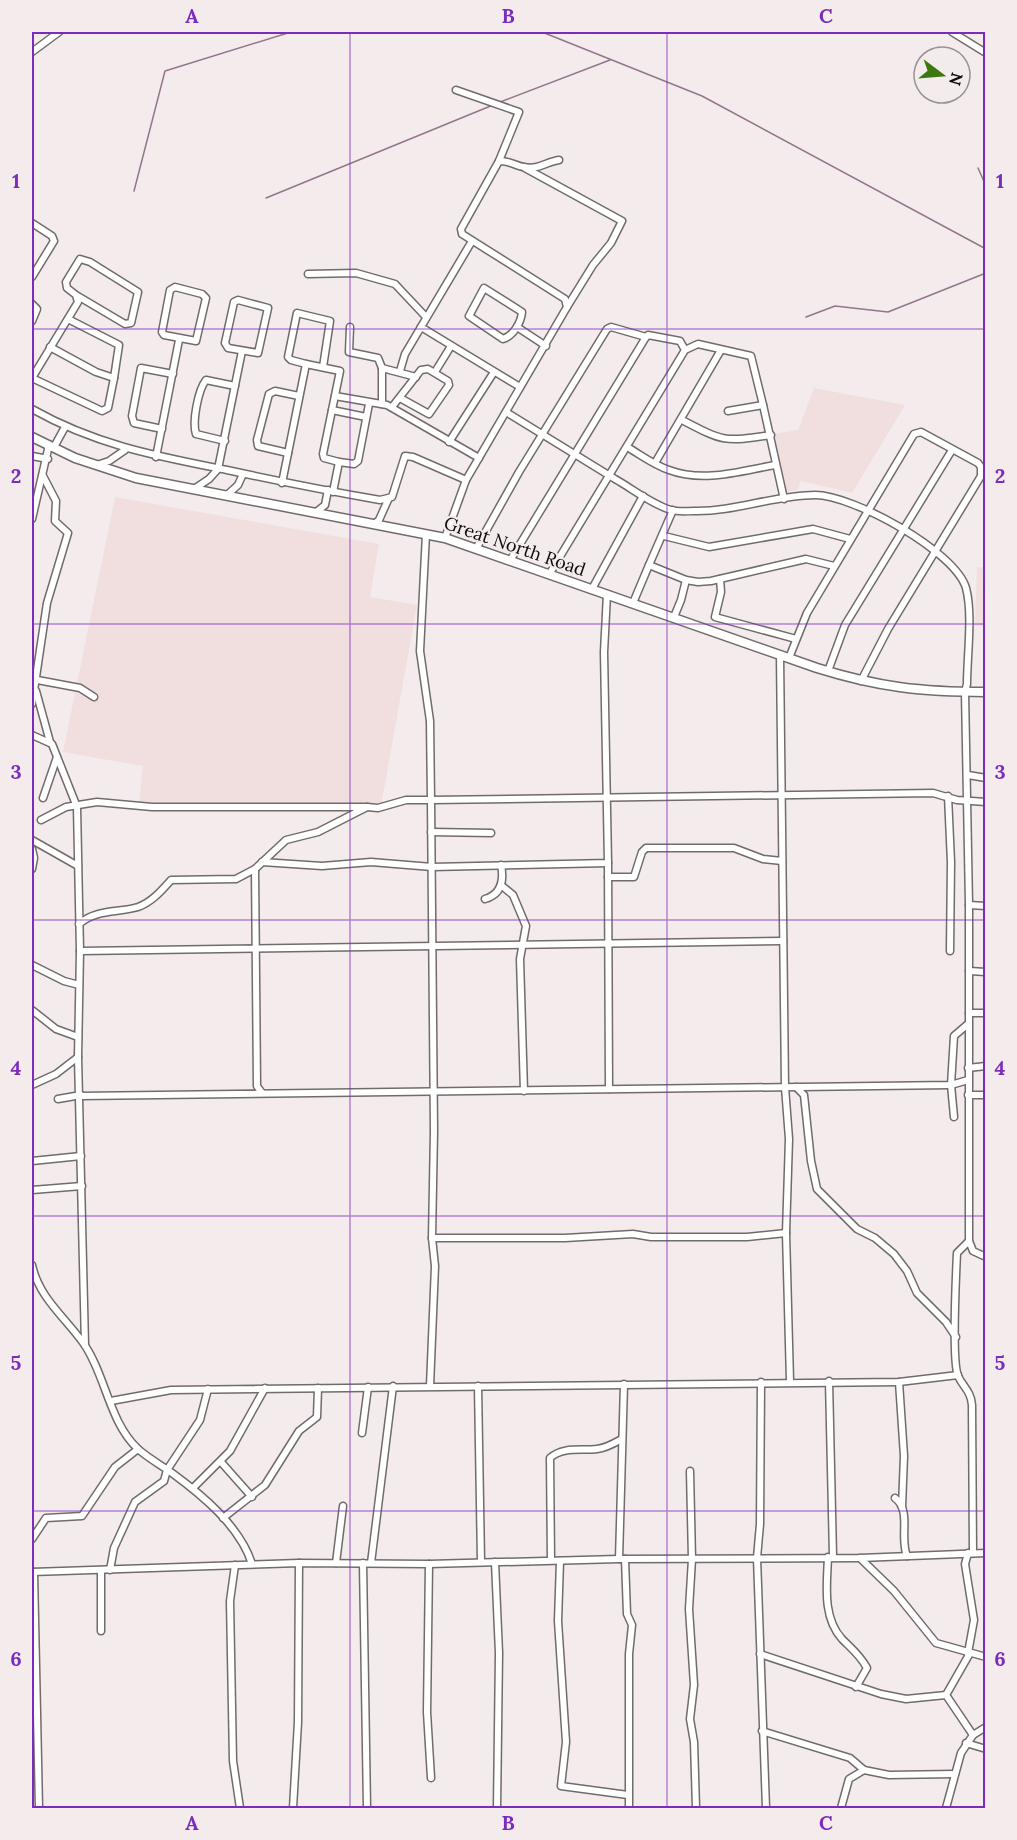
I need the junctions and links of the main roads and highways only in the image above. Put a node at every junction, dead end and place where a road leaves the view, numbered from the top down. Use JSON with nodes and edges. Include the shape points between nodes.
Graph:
{"nodes":[{"id":1,"x":32,"y":437,"type":"edge"},
{"id":2,"x":986,"y":692,"type":"edge"}],
"edges":[{"from":1,"to":2,"type":"highway","name":"Great North Road","via":[[136,478],[477,547],[861,681],[902,689]]}]}
